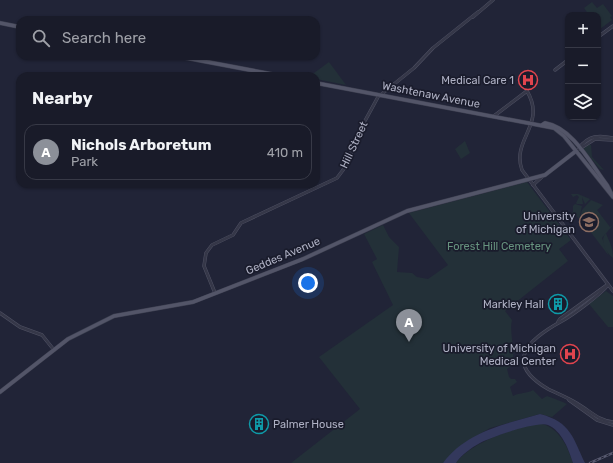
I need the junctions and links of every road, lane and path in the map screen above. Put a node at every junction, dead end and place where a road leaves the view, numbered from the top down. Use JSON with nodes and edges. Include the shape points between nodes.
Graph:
{"nodes":[{"id":1,"x":493,"y":0,"type":"edge"},
{"id":2,"x":0,"y":23,"type":"edge"},
{"id":3,"x":16,"y":26,"type":"edge"},
{"id":4,"x":613,"y":26,"type":"edge"},
{"id":5,"x":601,"y":35,"type":"edge"},
{"id":6,"x":197,"y":60,"type":"edge"},
{"id":7,"x":565,"y":62,"type":"edge"},
{"id":8,"x":555,"y":70,"type":"dead end"},
{"id":9,"x":261,"y":72,"type":"edge"},
{"id":10,"x":320,"y":84,"type":"edge"},
{"id":11,"x":380,"y":95,"type":"junction"},
{"id":12,"x":493,"y":116,"type":"junction"},
{"id":13,"x":532,"y":123,"type":"junction"},
{"id":14,"x":542,"y":125,"type":"junction"},
{"id":15,"x":613,"y":139,"type":"edge"},
{"id":16,"x":577,"y":149,"type":"junction"},
{"id":17,"x":545,"y":175,"type":"junction"},
{"id":18,"x":528,"y":179,"type":"junction"},
{"id":19,"x":533,"y":185,"type":"junction"},
{"id":20,"x":320,"y":186,"type":"edge"},
{"id":21,"x":316,"y":188,"type":"edge"},
{"id":22,"x":612,"y":195,"type":"edge"},
{"id":23,"x":608,"y":284,"type":"junction"},
{"id":24,"x":613,"y":292,"type":"edge"},
{"id":25,"x":215,"y":293,"type":"junction"},
{"id":26,"x":0,"y":313,"type":"edge"},
{"id":27,"x":54,"y":350,"type":"junction"},
{"id":28,"x":0,"y":392,"type":"edge"},
{"id":29,"x":613,"y":424,"type":"edge"}],
"edges":[{"from":1,"to":11,"type":"street","name":"Hill Street"},
{"from":2,"to":3,"type":"main road"},
{"from":4,"to":5,"type":"street"},
{"from":6,"to":9,"type":"main road"},
{"from":7,"to":8,"type":"street"},
{"from":10,"to":11,"type":"main road","name":"Washtenaw Avenue"},
{"from":11,"to":12,"type":"main road","name":"Washtenaw Avenue"},
{"from":11,"to":20,"type":"street","name":"Hill Street","via":[[360,130],[346,166],[337,178]]},
{"from":12,"to":13,"type":"main road","name":"Washtenaw Avenue"},
{"from":12,"to":13,"type":"street","via":[[527,91],[533,103]]},
{"from":13,"to":14,"type":"main road","name":"Washtenaw Avenue"},
{"from":13,"to":18,"type":"street","via":[[520,152],[521,165]]},
{"from":14,"to":16,"type":"main road","name":"Washtenaw Avenue","via":[[554,128]]},
{"from":14,"to":16,"type":"main road","name":"Washtenaw Avenue","via":[[559,127],[567,133]]},
{"from":15,"to":16,"type":"street","name":"Geddes Avenue","via":[[601,135],[594,136]]},
{"from":16,"to":17,"type":"main road","name":"Geddes Avenue"},
{"from":16,"to":22,"type":"main road","name":"Washtenaw Avenue"},
{"from":16,"to":22,"type":"main road","name":"Washtenaw Avenue","via":[[592,165]]},
{"from":17,"to":18,"type":"main road","name":"Geddes Avenue"},
{"from":17,"to":19,"type":"street"},
{"from":18,"to":19,"type":"street"},
{"from":18,"to":25,"type":"main road","name":"Geddes Avenue","via":[[407,210],[303,259]]},
{"from":19,"to":23,"type":"street"},
{"from":21,"to":25,"type":"street","name":"Hill Street","via":[[241,223],[233,236],[209,248],[204,266]]},
{"from":23,"to":24,"type":"street"},
{"from":23,"to":29,"type":"street","via":[[532,342],[524,355],[526,370],[532,378]]},
{"from":25,"to":27,"type":"main road","name":"Geddes Avenue","via":[[184,304],[114,316],[68,339]]},
{"from":26,"to":27,"type":"street","via":[[20,327],[42,335]]},
{"from":27,"to":28,"type":"main road","name":"Geddes Avenue"}]}
